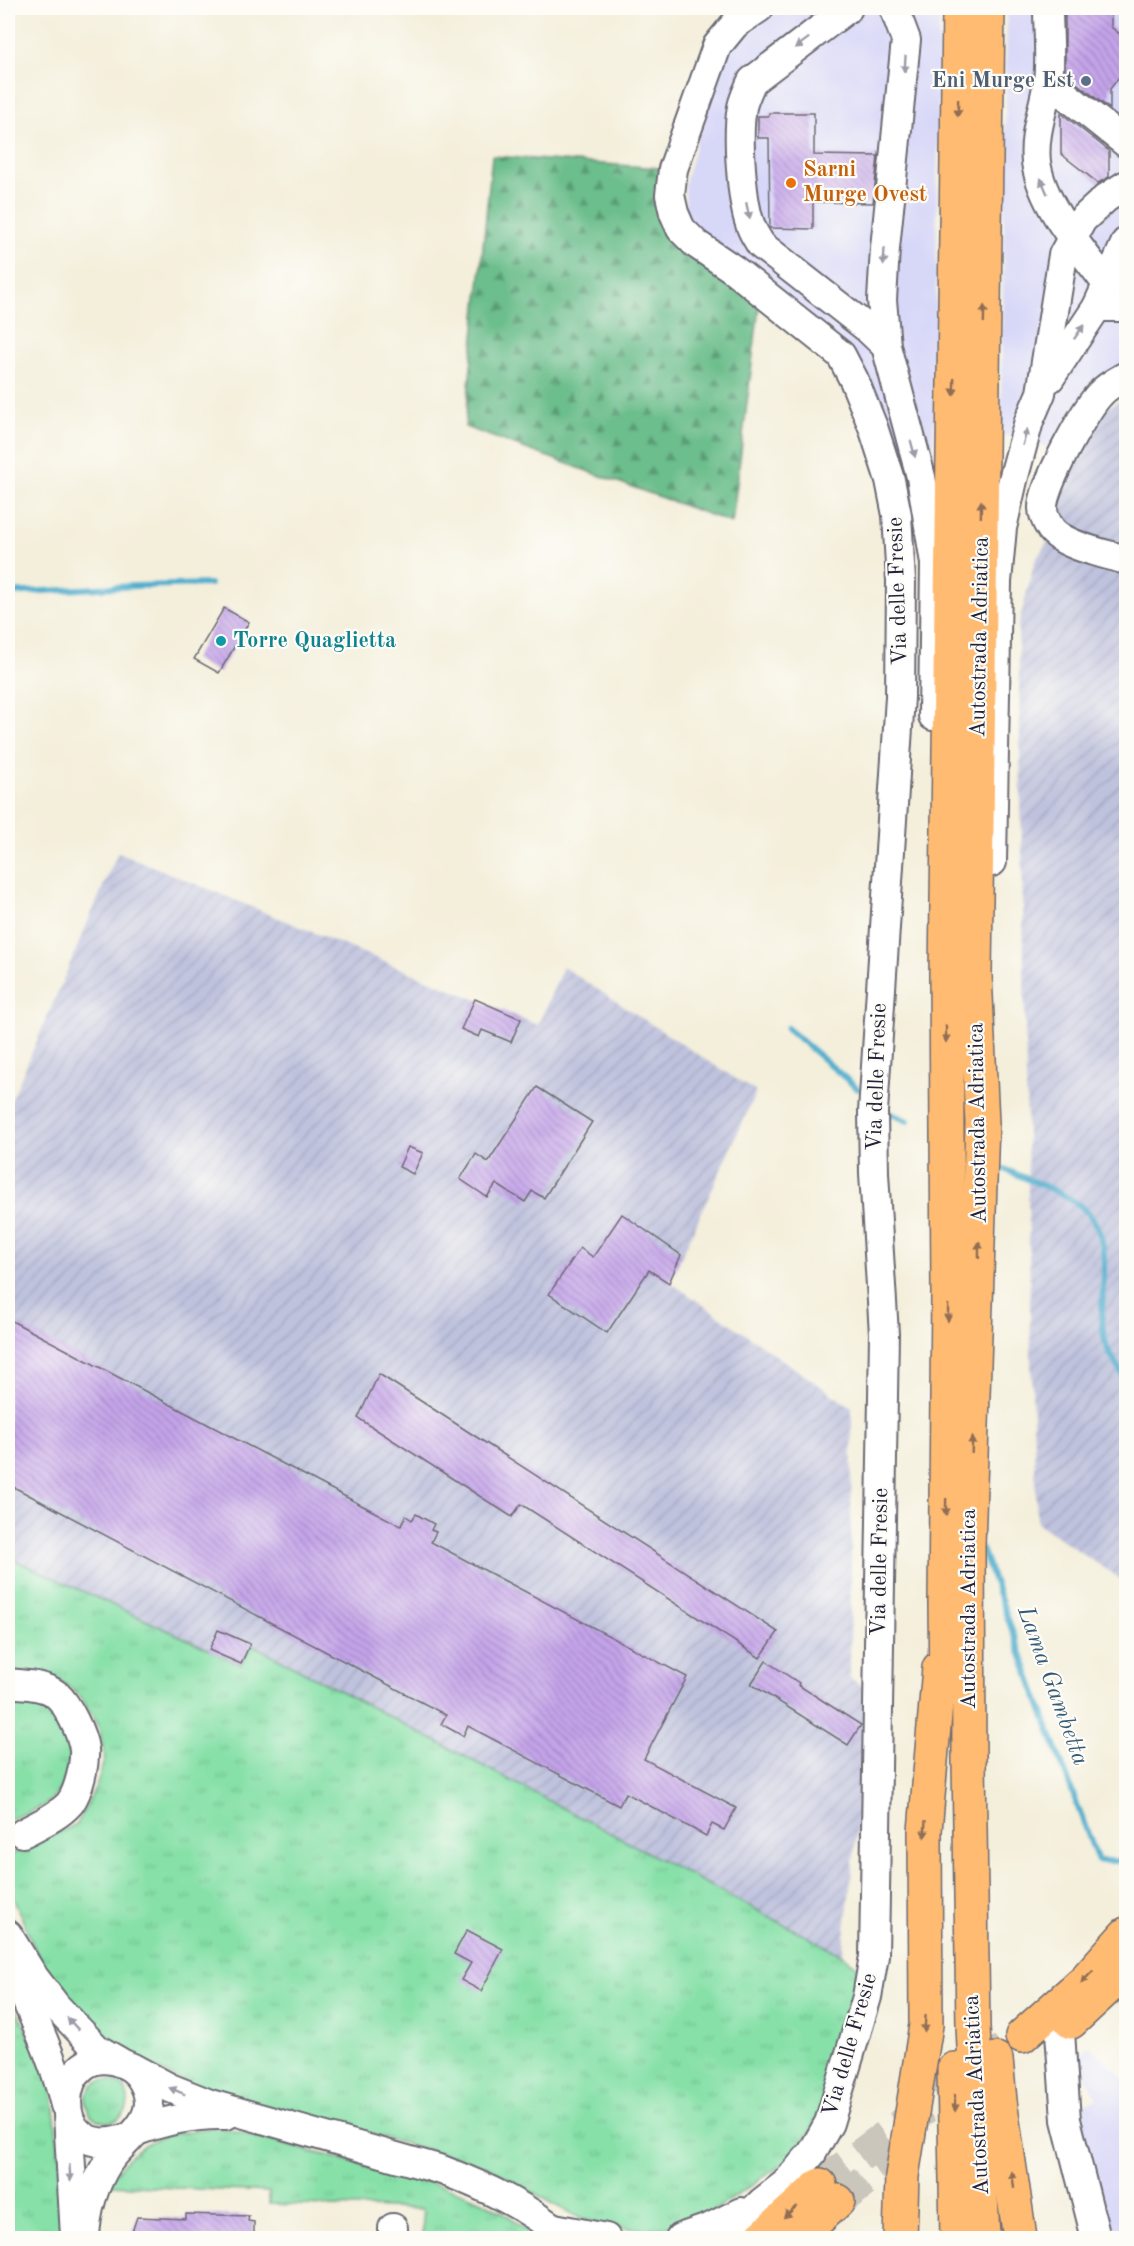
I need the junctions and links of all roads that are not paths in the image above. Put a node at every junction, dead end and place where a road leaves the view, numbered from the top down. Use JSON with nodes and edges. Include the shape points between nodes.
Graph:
{"nodes":[{"id":1,"x":759,"y":8,"type":"edge"},
{"id":2,"x":848,"y":8,"type":"edge"},
{"id":3,"x":894,"y":8,"type":"edge"},
{"id":4,"x":959,"y":8,"type":"edge"},
{"id":5,"x":988,"y":8,"type":"edge"},
{"id":6,"x":1048,"y":8,"type":"edge"},
{"id":7,"x":1048,"y":81,"type":"junction"},
{"id":8,"x":1126,"y":143,"type":"edge"},
{"id":9,"x":1126,"y":185,"type":"edge"},
{"id":10,"x":1072,"y":236,"type":"junction"},
{"id":11,"x":1126,"y":242,"type":"edge"},
{"id":12,"x":1102,"y":295,"type":"junction"},
{"id":13,"x":1126,"y":307,"type":"edge"},
{"id":14,"x":886,"y":346,"type":"junction"},
{"id":15,"x":1126,"y":376,"type":"edge"},
{"id":16,"x":1041,"y":393,"type":"junction"},
{"id":17,"x":1126,"y":560,"type":"edge"},
{"id":18,"x":960,"y":974,"type":"junction"},
{"id":19,"x":973,"y":1546,"type":"junction"},
{"id":20,"x":945,"y":1603,"type":"junction"},
{"id":21,"x":8,"y":1684,"type":"edge"},
{"id":22,"x":23,"y":1833,"type":"dead end"},
{"id":23,"x":1126,"y":1934,"type":"edge"},
{"id":24,"x":8,"y":1935,"type":"edge"},
{"id":25,"x":8,"y":1954,"type":"edge"},
{"id":26,"x":1126,"y":1971,"type":"edge"},
{"id":27,"x":8,"y":1974,"type":"edge"},
{"id":28,"x":26,"y":2002,"type":"junction"},
{"id":29,"x":1060,"y":2032,"type":"junction"},
{"id":30,"x":124,"y":2064,"type":"junction"},
{"id":31,"x":66,"y":2110,"type":"junction"},
{"id":32,"x":252,"y":2116,"type":"junction"},
{"id":33,"x":133,"y":2134,"type":"junction"},
{"id":34,"x":902,"y":2176,"type":"junction"},
{"id":35,"x":762,"y":2202,"type":"junction"},
{"id":36,"x":560,"y":2235,"type":"edge"},
{"id":37,"x":75,"y":2238,"type":"edge"},
{"id":38,"x":85,"y":2238,"type":"edge"},
{"id":39,"x":606,"y":2238,"type":"edge"},
{"id":40,"x":682,"y":2238,"type":"edge"},
{"id":41,"x":725,"y":2238,"type":"edge"},
{"id":42,"x":761,"y":2238,"type":"edge"},
{"id":43,"x":798,"y":2238,"type":"edge"},
{"id":44,"x":879,"y":2238,"type":"edge"},
{"id":45,"x":900,"y":2238,"type":"edge"},
{"id":46,"x":957,"y":2238,"type":"edge"},
{"id":47,"x":983,"y":2238,"type":"edge"},
{"id":48,"x":1020,"y":2238,"type":"edge"},
{"id":49,"x":1096,"y":2238,"type":"edge"}],
"edges":[{"from":1,"to":35,"type":"street","name":"Via delle Fresie","via":[[735,24],[717,46],[673,169],[670,195],[674,213],[681,229],[696,244],[842,355],[873,427],[890,480],[897,515],[900,581],[900,697],[873,1113],[884,1334],[874,1956],[867,1997],[829,2123],[812,2153],[785,2184]]},
{"from":2,"to":14,"type":"street","one_way":true,"via":[[752,81],[741,109],[746,205],[751,227],[761,245]]},
{"from":3,"to":14,"type":"street","one_way":true,"via":[[906,40],[885,248],[882,300]]},
{"from":4,"to":18,"type":"main road","name":"Autostrada Adriatica","one_way":true},
{"from":18,"to":5,"type":"main road","name":"Autostrada Adriatica","one_way":true},
{"from":6,"to":7,"type":"street"},
{"from":7,"to":8,"type":"street"},
{"from":10,"to":7,"type":"street","one_way":true,"via":[[1040,180],[1036,161],[1038,122]]},
{"from":9,"to":10,"type":"street","via":[[1093,209]]},
{"from":10,"to":12,"type":"street"},
{"from":10,"to":16,"type":"street","via":[[1063,255]]},
{"from":11,"to":12,"type":"street"},
{"from":12,"to":13,"type":"street"},
{"from":16,"to":12,"type":"street","one_way":true},
{"from":14,"to":18,"type":"street","one_way":true,"via":[[921,477],[935,563],[931,883]]},
{"from":15,"to":17,"type":"street","via":[[1090,405],[1046,489],[1042,507],[1044,517],[1058,536]]},
{"from":18,"to":16,"type":"street","one_way":true,"via":[[991,898],[997,582],[1002,528],[1029,421]]},
{"from":19,"to":18,"type":"main road","name":"Autostrada Adriatica","one_way":true,"via":[[969,1503],[982,1123]]},
{"from":18,"to":20,"type":"main road","name":"Autostrada Adriatica","one_way":true,"via":[[948,1292]]},
{"from":19,"to":47,"type":"main road","name":"Autostrada Adriatica","via":[[969,1761],[973,2014]]},
{"from":48,"to":19,"type":"main road","one_way":true,"via":[[994,2033],[982,1587]]},
{"from":20,"to":34,"type":"main road","one_way":true,"via":[[925,1831],[926,2025]]},
{"from":20,"to":46,"type":"main road","name":"Autostrada Adriatica","one_way":true},
{"from":21,"to":22,"type":"street","via":[[39,1686],[57,1695],[72,1715],[84,1749],[78,1789],[69,1804]]},
{"from":23,"to":29,"type":"main road","one_way":true,"via":[[1026,2046]]},
{"from":30,"to":24,"type":"street","one_way":true,"via":[[97,2049],[56,2006]]},
{"from":25,"to":28,"type":"street"},
{"from":26,"to":29,"type":"main road"},
{"from":27,"to":28,"type":"street"},
{"from":28,"to":31,"type":"street","via":[[51,2058]]},
{"from":29,"to":49,"type":"street","via":[[1066,2120]]},
{"from":30,"to":31,"type":"street","via":[[105,2060],[80,2069],[69,2085]]},
{"from":32,"to":30,"type":"street","one_way":true,"via":[[180,2092]]},
{"from":30,"to":33,"type":"street","via":[[141,2078],[149,2105],[145,2119]]},
{"from":31,"to":33,"type":"street","via":[[75,2128],[86,2138],[100,2143],[115,2142]]},
{"from":31,"to":37,"type":"street","one_way":true},
{"from":32,"to":33,"type":"street","via":[[194,2116],[165,2121]]},
{"from":32,"to":36,"type":"street","via":[[441,2170],[513,2201]]},
{"from":33,"to":38,"type":"street","via":[[109,2162],[93,2193]]},
{"from":34,"to":44,"type":"main road"},
{"from":34,"to":45,"type":"main road"},
{"from":35,"to":40,"type":"street"},
{"from":35,"to":41,"type":"street"},
{"from":36,"to":39,"type":"street"},
{"from":43,"to":42,"type":"main road","one_way":true,"via":[[829,2193]]}]}
